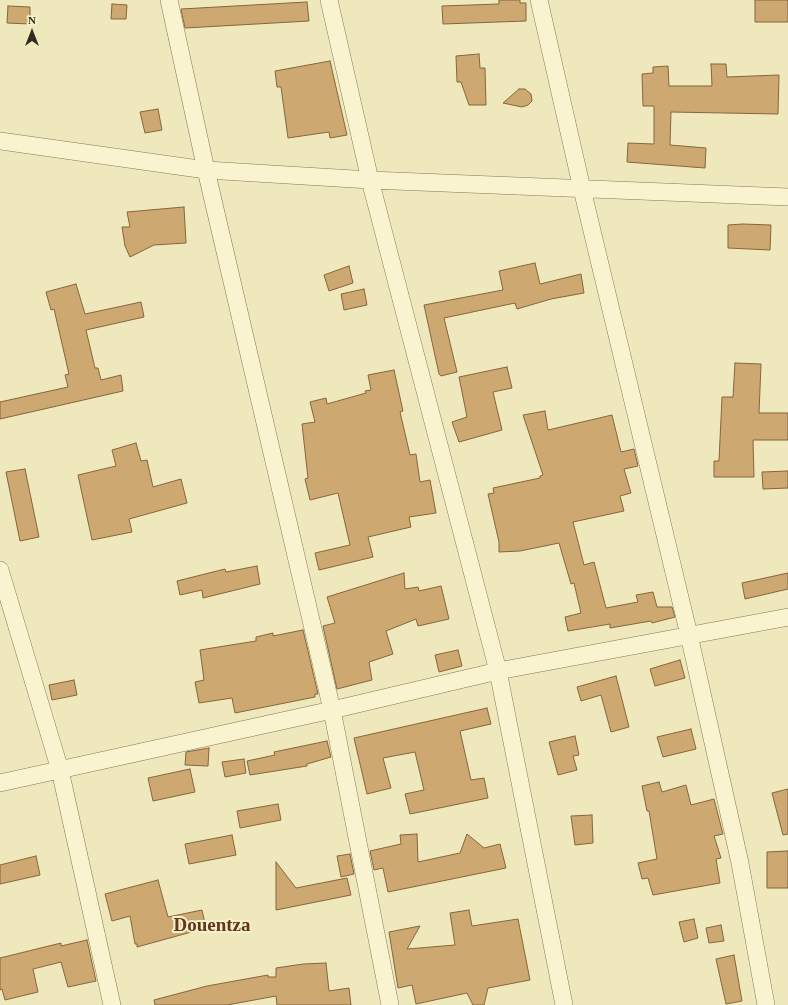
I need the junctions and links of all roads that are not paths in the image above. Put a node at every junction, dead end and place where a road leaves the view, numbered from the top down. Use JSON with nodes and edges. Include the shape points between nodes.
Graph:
{"nodes":[{"id":1,"x":169,"y":0,"type":"edge"},
{"id":2,"x":329,"y":0,"type":"edge"},
{"id":3,"x":539,"y":0,"type":"edge"},
{"id":4,"x":0,"y":141,"type":"edge"},
{"id":5,"x":206,"y":170,"type":"junction"},
{"id":6,"x":370,"y":180,"type":"junction"},
{"id":7,"x":582,"y":189,"type":"junction"},
{"id":8,"x":788,"y":197,"type":"edge"},
{"id":9,"x":0,"y":570,"type":"edge"},
{"id":10,"x":788,"y":617,"type":"edge"},
{"id":11,"x":689,"y":636,"type":"junction"},
{"id":12,"x":498,"y":671,"type":"junction"},
{"id":13,"x":332,"y":710,"type":"junction"},
{"id":14,"x":60,"y":770,"type":"junction"},
{"id":15,"x":0,"y":783,"type":"edge"},
{"id":16,"x":112,"y":1005,"type":"edge"},
{"id":17,"x":390,"y":1005,"type":"edge"},
{"id":18,"x":564,"y":1005,"type":"edge"},
{"id":19,"x":766,"y":1005,"type":"edge"}],
"edges":[{"from":1,"to":5,"type":"street"},
{"from":2,"to":6,"type":"street"},
{"from":3,"to":7,"type":"street"},
{"from":4,"to":5,"type":"street"},
{"from":5,"to":6,"type":"street"},
{"from":5,"to":13,"type":"street"},
{"from":6,"to":7,"type":"street"},
{"from":6,"to":12,"type":"street"},
{"from":7,"to":8,"type":"street"},
{"from":7,"to":11,"type":"street"},
{"from":9,"to":14,"type":"street"},
{"from":10,"to":11,"type":"street"},
{"from":11,"to":12,"type":"street"},
{"from":11,"to":19,"type":"street","via":[[740,863]]},
{"from":12,"to":13,"type":"street"},
{"from":12,"to":18,"type":"street"},
{"from":13,"to":14,"type":"street"},
{"from":13,"to":17,"type":"street"},
{"from":14,"to":15,"type":"street"},
{"from":14,"to":16,"type":"street"}]}
